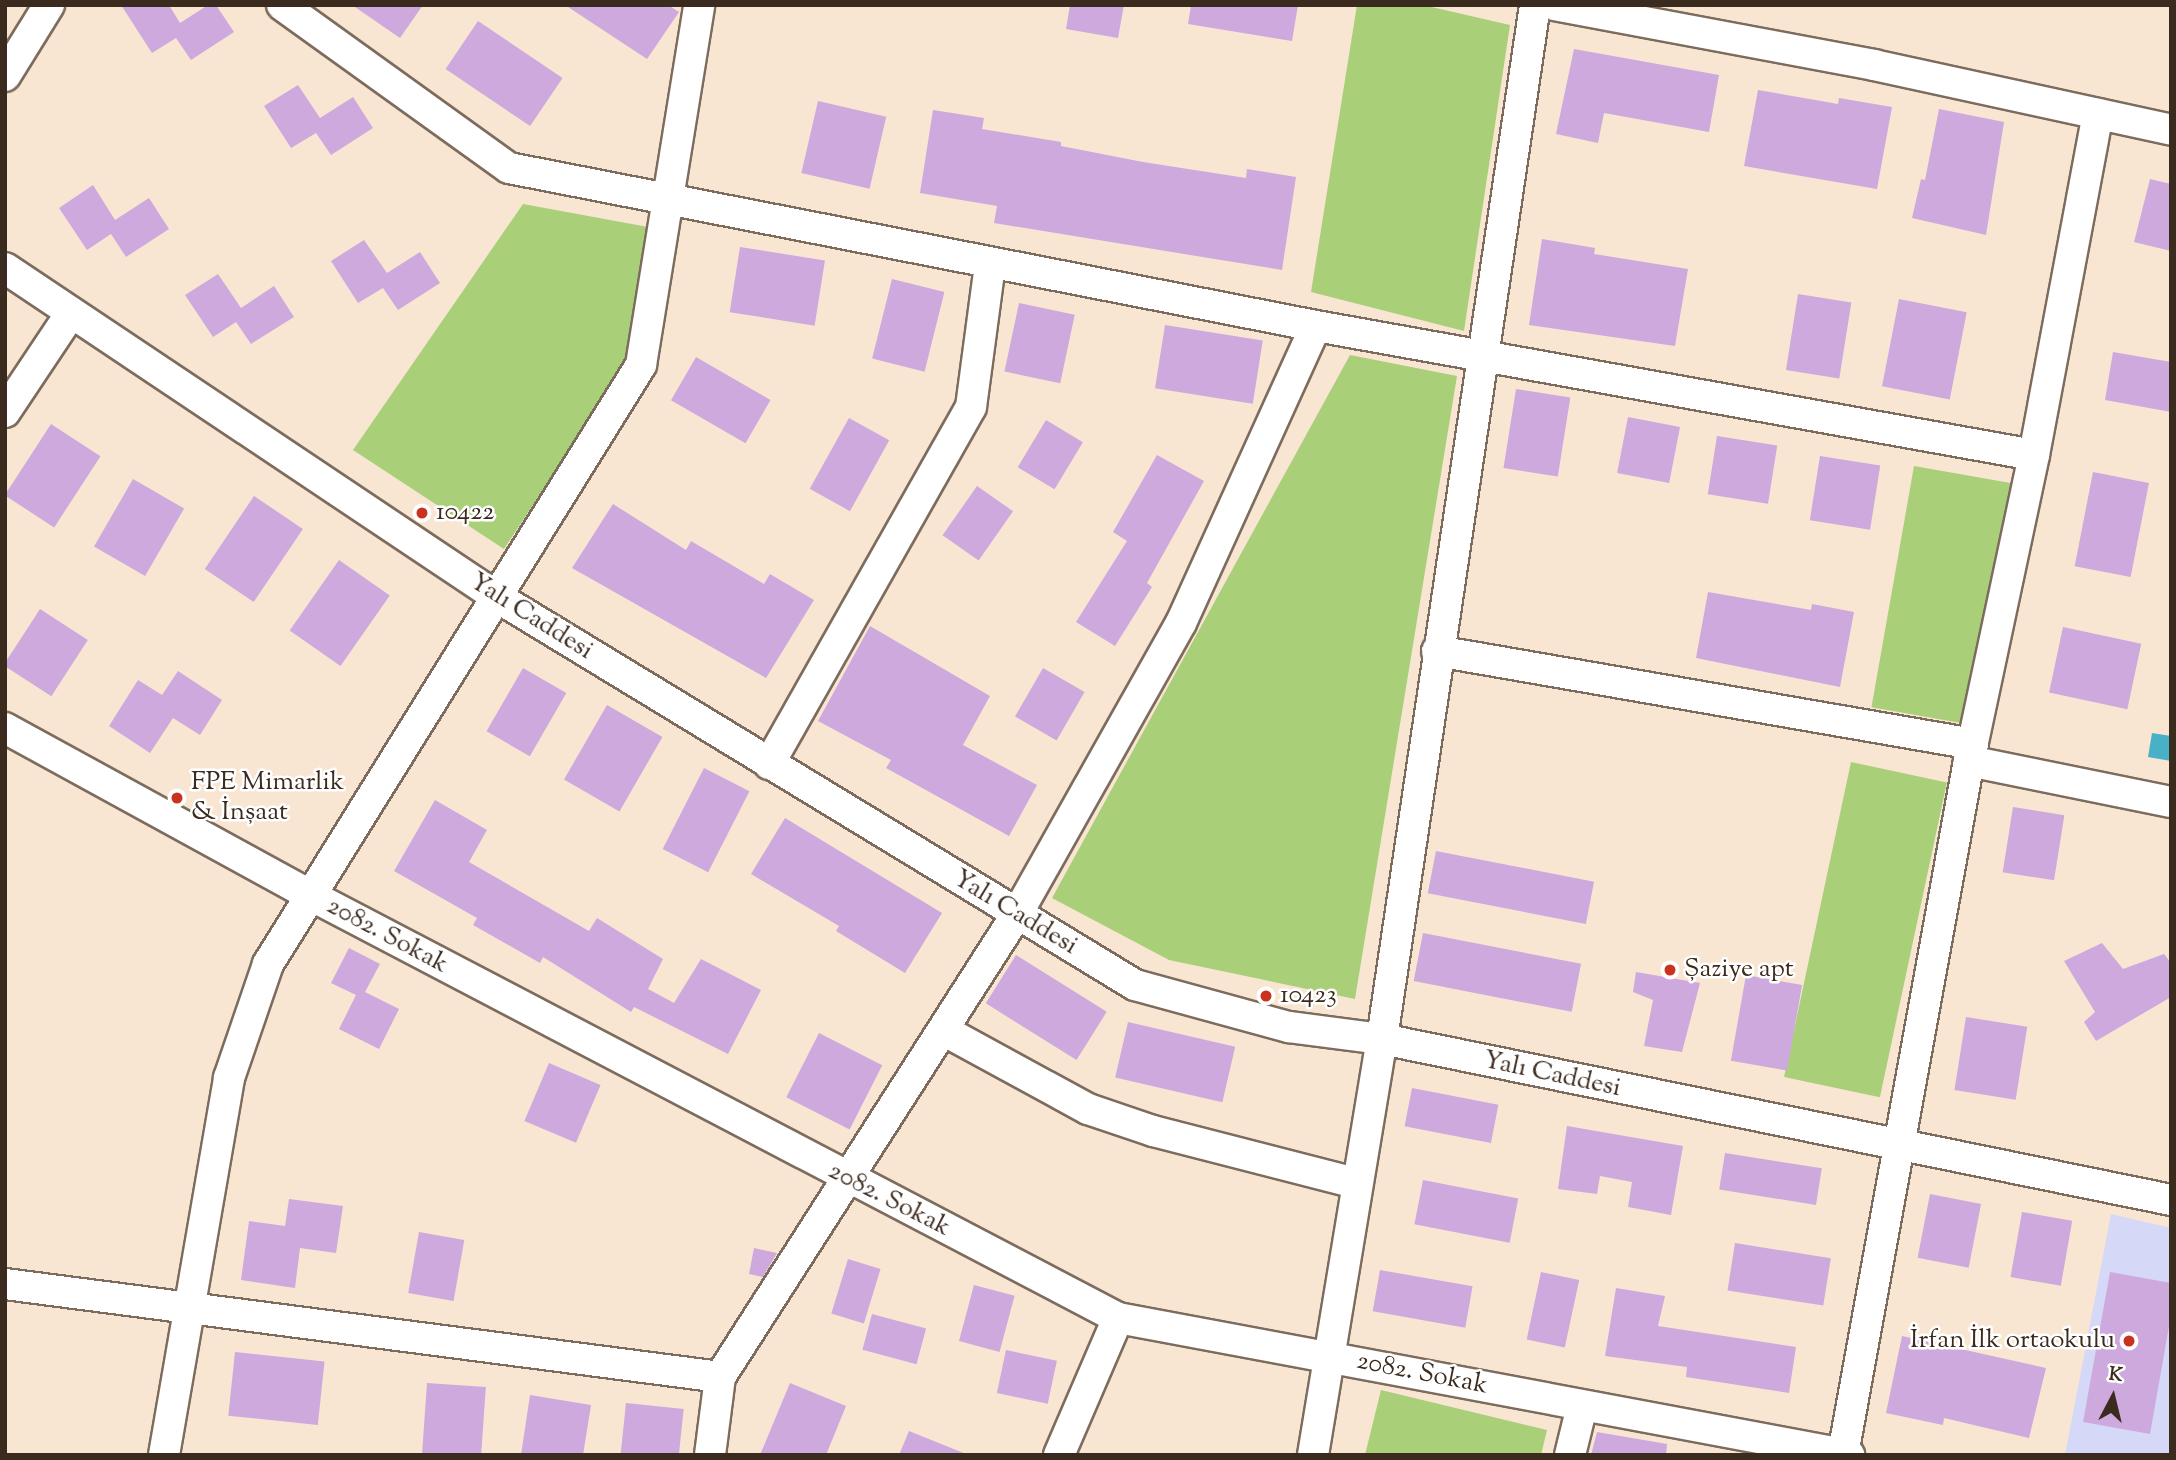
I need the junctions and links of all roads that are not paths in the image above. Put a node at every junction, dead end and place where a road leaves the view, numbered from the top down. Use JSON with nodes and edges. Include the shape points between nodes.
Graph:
{"nodes":[{"id":1,"x":49,"y":5,"type":"edge"},
{"id":2,"x":282,"y":5,"type":"edge"},
{"id":3,"x":699,"y":5,"type":"edge"},
{"id":4,"x":1535,"y":5,"type":"edge"},
{"id":5,"x":1554,"y":5,"type":"edge"},
{"id":6,"x":5,"y":76,"type":"edge"},
{"id":7,"x":2098,"y":114,"type":"junction"},
{"id":8,"x":2171,"y":130,"type":"edge"},
{"id":9,"x":671,"y":201,"type":"junction"},
{"id":10,"x":990,"y":264,"type":"junction"},
{"id":11,"x":5,"y":268,"type":"edge"},
{"id":12,"x":71,"y":313,"type":"junction"},
{"id":13,"x":1316,"y":326,"type":"junction"},
{"id":14,"x":1484,"y":356,"type":"junction"},
{"id":15,"x":5,"y":412,"type":"edge"},
{"id":16,"x":2034,"y":455,"type":"junction"},
{"id":17,"x":497,"y":597,"type":"junction"},
{"id":18,"x":1437,"y":651,"type":"junction"},
{"id":19,"x":5,"y":728,"type":"edge"},
{"id":20,"x":1971,"y":753,"type":"junction"},
{"id":21,"x":769,"y":764,"type":"junction"},
{"id":22,"x":2171,"y":802,"type":"edge"},
{"id":23,"x":310,"y":895,"type":"junction"},
{"id":24,"x":1017,"y":914,"type":"junction"},
{"id":25,"x":943,"y":1030,"type":"junction"},
{"id":26,"x":1382,"y":1039,"type":"junction"},
{"id":27,"x":1899,"y":1145,"type":"junction"},
{"id":28,"x":849,"y":1180,"type":"junction"},
{"id":29,"x":1355,"y":1183,"type":"junction"},
{"id":30,"x":2171,"y":1200,"type":"edge"},
{"id":31,"x":5,"y":1284,"type":"edge"},
{"id":32,"x":188,"y":1306,"type":"junction"},
{"id":33,"x":1118,"y":1318,"type":"junction"},
{"id":34,"x":1332,"y":1355,"type":"junction"},
{"id":35,"x":720,"y":1377,"type":"junction"},
{"id":36,"x":1582,"y":1406,"type":"junction"},
{"id":37,"x":1846,"y":1454,"type":"edge"},
{"id":38,"x":164,"y":1455,"type":"edge"},
{"id":39,"x":710,"y":1455,"type":"edge"},
{"id":40,"x":1059,"y":1455,"type":"edge"},
{"id":41,"x":1313,"y":1455,"type":"edge"},
{"id":42,"x":1570,"y":1455,"type":"edge"}],
"edges":[{"from":1,"to":6,"type":"street"},
{"from":2,"to":9,"type":"street","via":[[509,168]]},
{"from":3,"to":9,"type":"street"},
{"from":4,"to":14,"type":"street"},
{"from":5,"to":7,"type":"street","via":[[1874,65]]},
{"from":7,"to":8,"type":"street"},
{"from":7,"to":16,"type":"street"},
{"from":9,"to":10,"type":"street"},
{"from":9,"to":17,"type":"street","via":[[641,365]]},
{"from":10,"to":13,"type":"street"},
{"from":10,"to":21,"type":"street","via":[[971,407]]},
{"from":11,"to":12,"type":"street","name":"Yalı Caddesi"},
{"from":12,"to":15,"type":"street"},
{"from":12,"to":17,"type":"street","name":"Yalı Caddesi"},
{"from":13,"to":14,"type":"street"},
{"from":13,"to":24,"type":"street","via":[[1181,623]]},
{"from":14,"to":16,"type":"street"},
{"from":14,"to":18,"type":"street"},
{"from":16,"to":20,"type":"street"},
{"from":17,"to":21,"type":"street","name":"Yalı Caddesi"},
{"from":17,"to":23,"type":"street"},
{"from":18,"to":20,"type":"street"},
{"from":18,"to":26,"type":"street"},
{"from":19,"to":23,"type":"street","name":"2082. Sokak"},
{"from":20,"to":22,"type":"street"},
{"from":20,"to":27,"type":"street"},
{"from":21,"to":24,"type":"street","name":"Yalı Caddesi"},
{"from":23,"to":28,"type":"street","name":"2082. Sokak"},
{"from":23,"to":32,"type":"street","via":[[268,964],[229,1078]]},
{"from":24,"to":25,"type":"street"},
{"from":24,"to":26,"type":"street","name":"Yalı Caddesi","via":[[1135,985],[1289,1027]]},
{"from":25,"to":28,"type":"street"},
{"from":25,"to":29,"type":"street","via":[[1088,1109],[1153,1131]]},
{"from":26,"to":27,"type":"street","name":"Yalı Caddesi"},
{"from":26,"to":29,"type":"street"},
{"from":27,"to":30,"type":"street","name":"Yalı Caddesi"},
{"from":27,"to":37,"type":"street"},
{"from":28,"to":33,"type":"street","name":"2082. Sokak"},
{"from":28,"to":35,"type":"street"},
{"from":29,"to":34,"type":"street"},
{"from":31,"to":32,"type":"street"},
{"from":32,"to":35,"type":"street"},
{"from":32,"to":38,"type":"street"},
{"from":33,"to":34,"type":"street","name":"2082. Sokak"},
{"from":33,"to":40,"type":"street"},
{"from":34,"to":36,"type":"street","name":"2082. Sokak"},
{"from":34,"to":41,"type":"street"},
{"from":35,"to":39,"type":"street"},
{"from":36,"to":37,"type":"street","name":"2082. Sokak"},
{"from":36,"to":42,"type":"street"}]}
